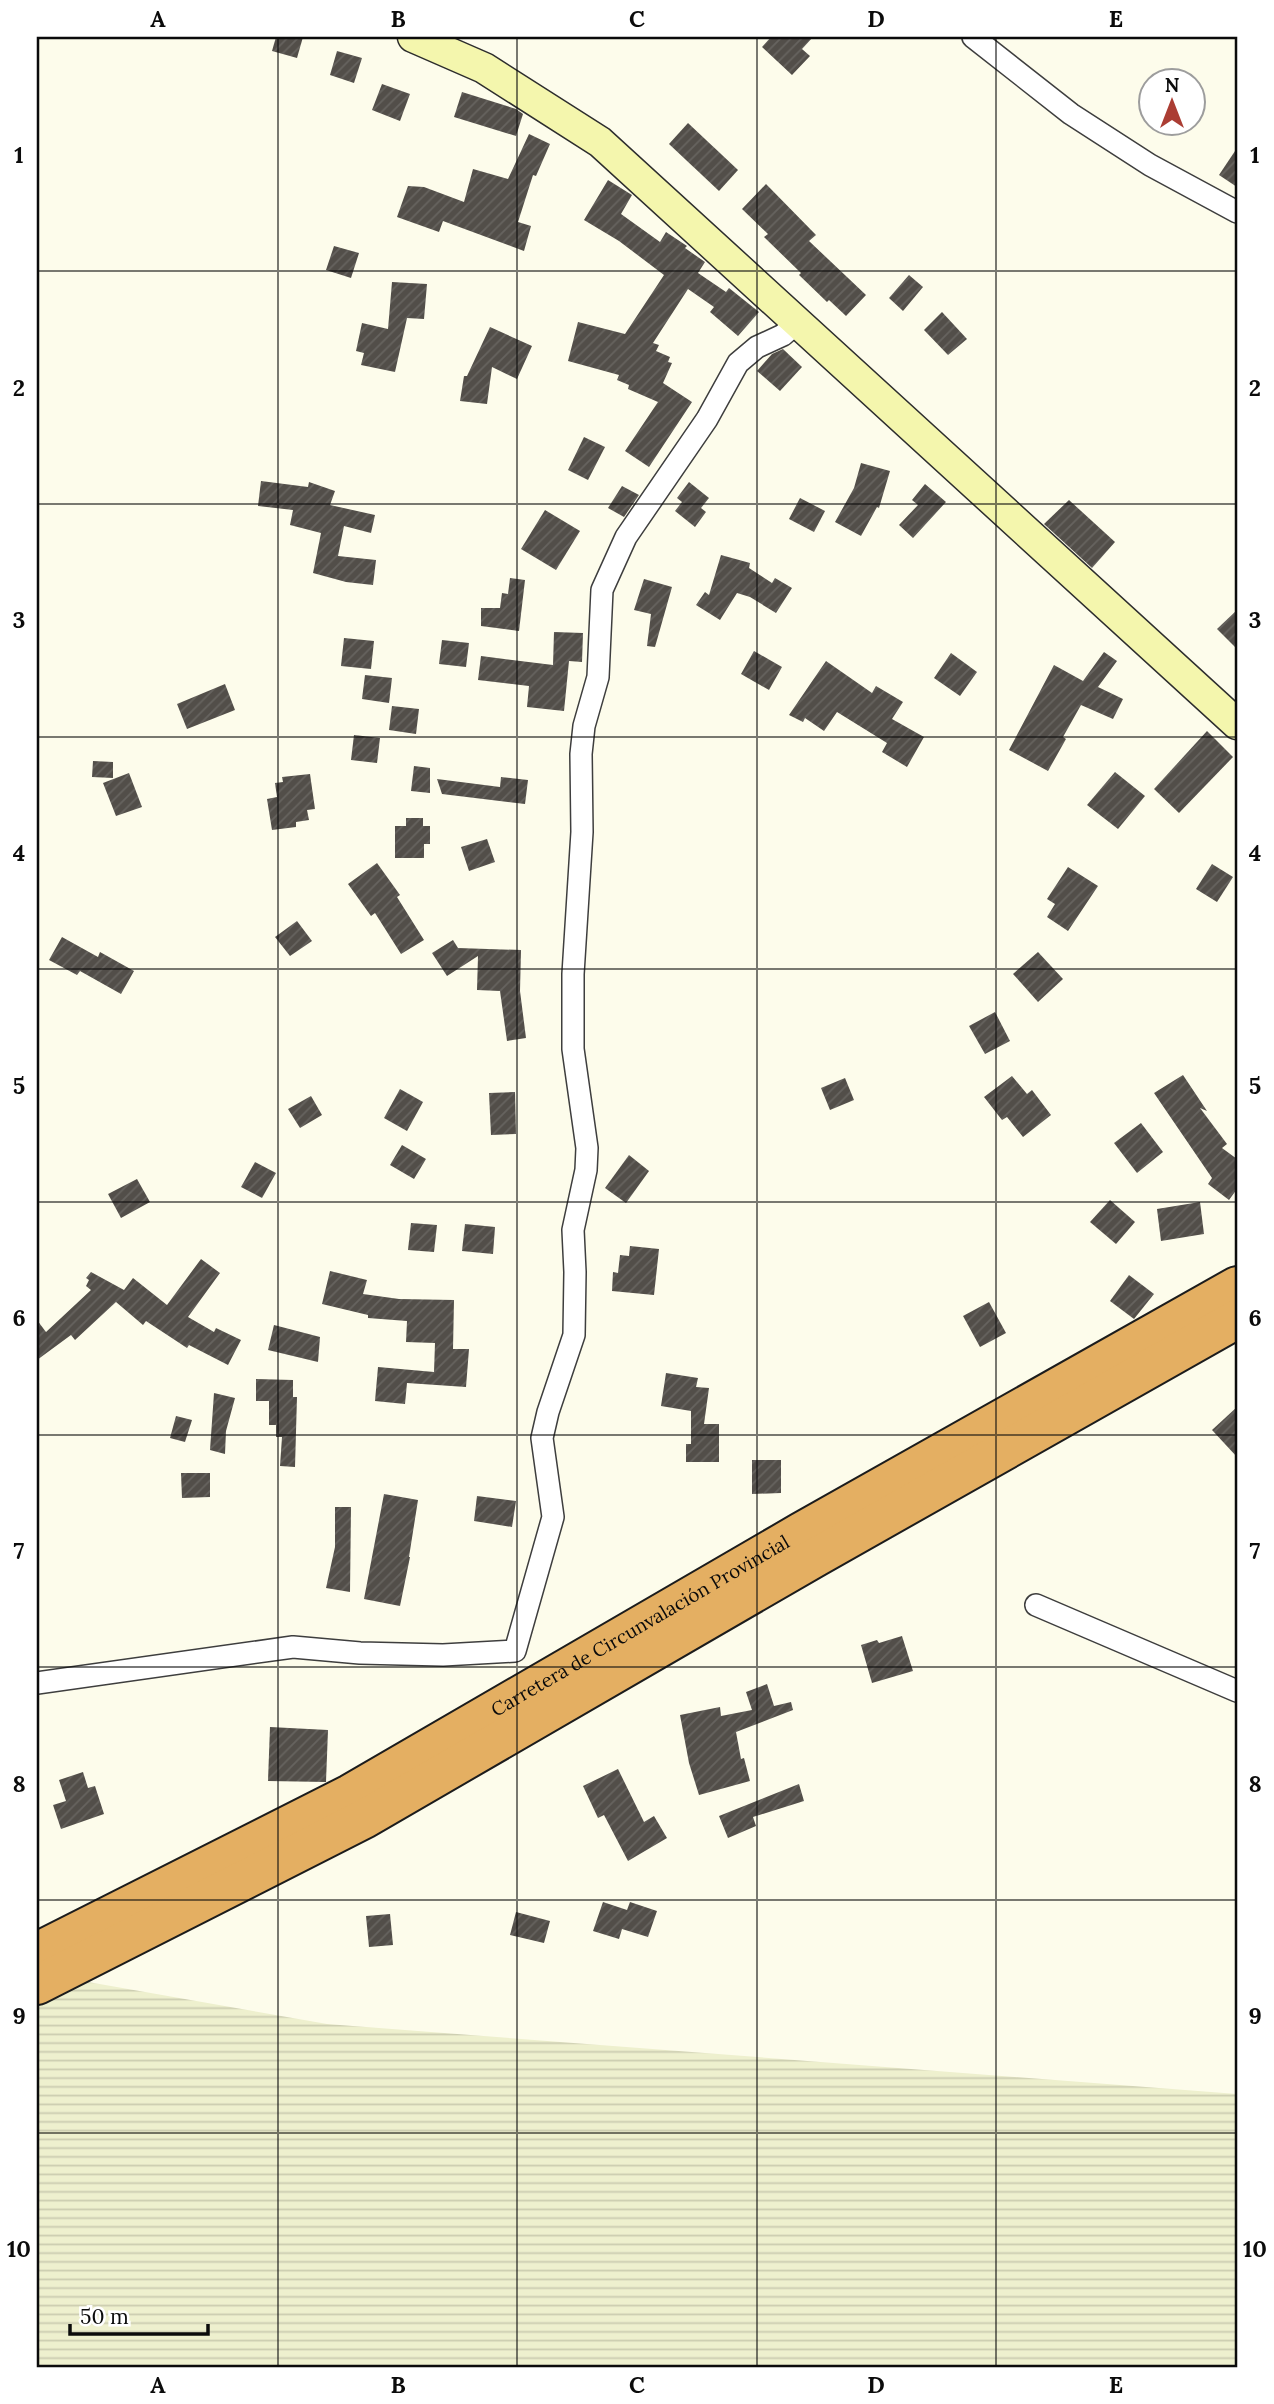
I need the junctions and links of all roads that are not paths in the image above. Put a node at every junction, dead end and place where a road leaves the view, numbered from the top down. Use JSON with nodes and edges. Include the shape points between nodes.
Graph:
{"nodes":[{"id":1,"x":414,"y":37,"type":"edge"},
{"id":2,"x":973,"y":37,"type":"edge"},
{"id":3,"x":1237,"y":212,"type":"edge"},
{"id":4,"x":799,"y":321,"type":"junction"},
{"id":5,"x":1237,"y":724,"type":"edge"},
{"id":6,"x":1237,"y":1286,"type":"edge"},
{"id":7,"x":1237,"y":1319,"type":"edge"},
{"id":8,"x":1036,"y":1605,"type":"dead end"},
{"id":9,"x":37,"y":1683,"type":"edge"},
{"id":10,"x":1237,"y":1691,"type":"edge"},
{"id":11,"x":37,"y":1952,"type":"edge"},
{"id":12,"x":37,"y":1985,"type":"edge"}],
"edges":[{"from":1,"to":4,"type":"street","via":[[484,68],[600,142]]},
{"from":2,"to":3,"type":"street","via":[[1071,114],[1150,165]]},
{"from":4,"to":5,"type":"street"},
{"from":4,"to":9,"type":"street","via":[[738,363],[707,419],[626,537],[602,590],[598,677],[581,754],[573,1049],[587,1148],[573,1230],[574,1335],[542,1438],[554,1517],[515,1651],[443,1656],[293,1647]]},
{"from":6,"to":11,"type":"highway","name":"Carretera de Circunvalación Provincial","via":[[350,1794]]},
{"from":7,"to":12,"type":"highway","name":"Carretera de Circunvalación Provincial","via":[[364,1819]]},
{"from":8,"to":10,"type":"street"}]}
